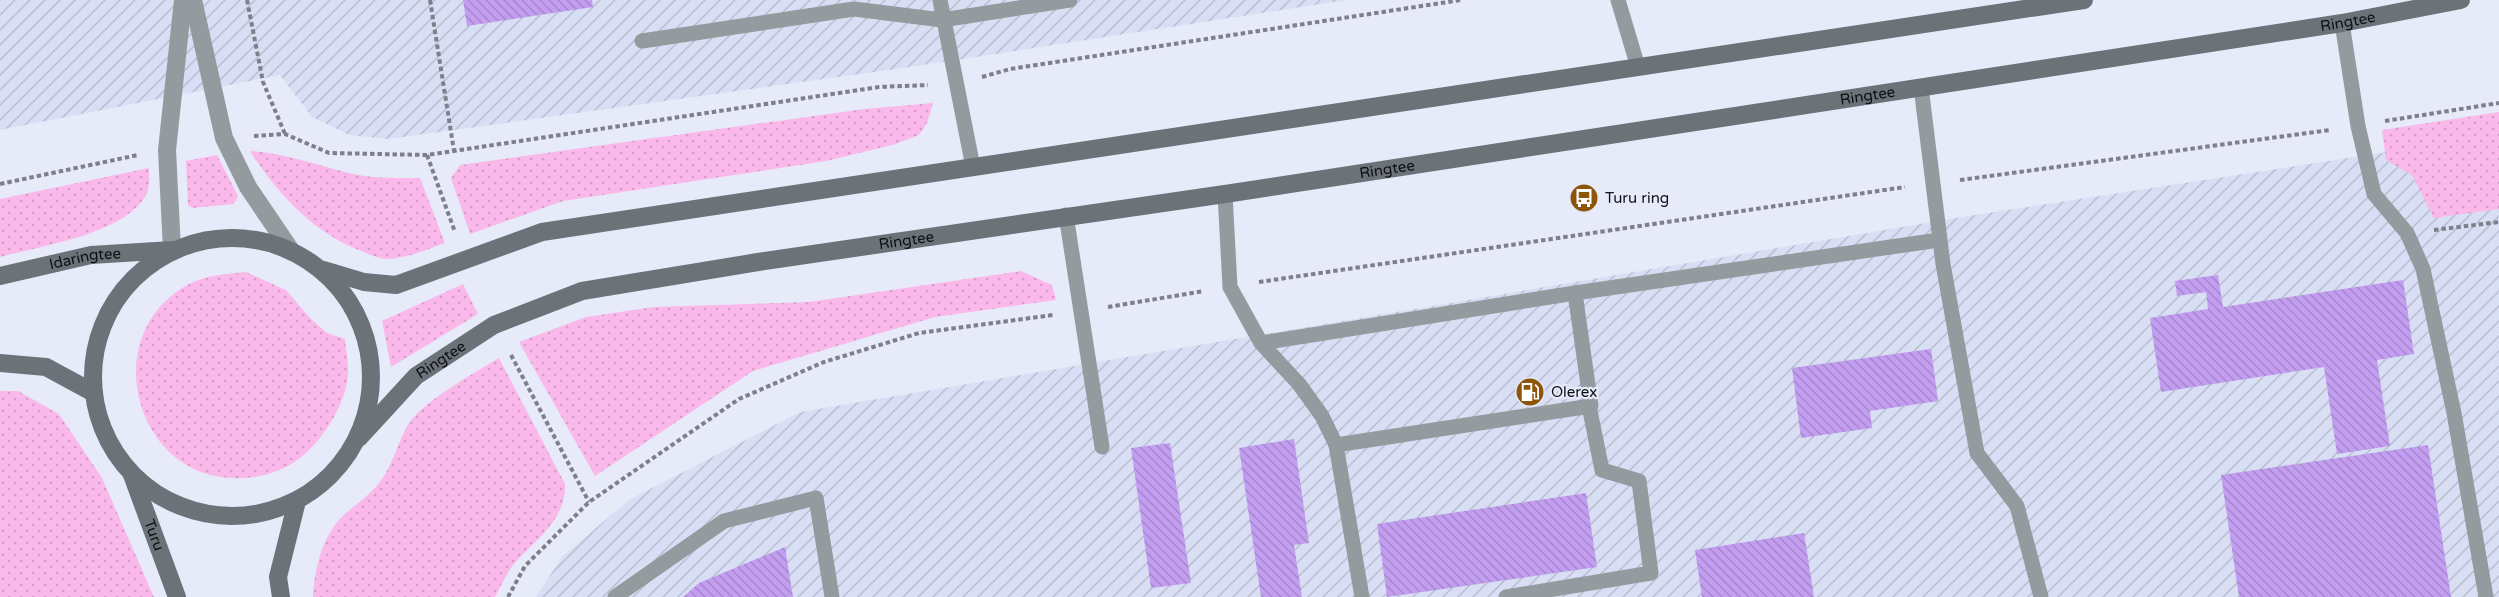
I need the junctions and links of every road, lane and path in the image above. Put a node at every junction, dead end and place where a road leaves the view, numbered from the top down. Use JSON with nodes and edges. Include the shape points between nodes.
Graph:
{"nodes":[{"id":1,"x":183,"y":0,"type":"edge"},
{"id":2,"x":193,"y":0,"type":"edge"},
{"id":3,"x":247,"y":0,"type":"edge"},
{"id":4,"x":430,"y":0,"type":"edge"},
{"id":5,"x":939,"y":0,"type":"edge"},
{"id":6,"x":1070,"y":0,"type":"edge"},
{"id":7,"x":1461,"y":0,"type":"edge"},
{"id":8,"x":1618,"y":0,"type":"edge"},
{"id":9,"x":2084,"y":0,"type":"edge"},
{"id":10,"x":2461,"y":0,"type":"edge"},
{"id":11,"x":854,"y":4,"type":"edge"},
{"id":12,"x":942,"y":20,"type":"junction"},
{"id":13,"x":2342,"y":23,"type":"junction"},
{"id":14,"x":642,"y":41,"type":"dead end"},
{"id":15,"x":1638,"y":67,"type":"junction"},
{"id":16,"x":955,"y":85,"type":"junction"},
{"id":17,"x":1921,"y":87,"type":"junction"},
{"id":18,"x":2499,"y":103,"type":"edge"},
{"id":19,"x":2358,"y":126,"type":"junction"},
{"id":20,"x":454,"y":151,"type":"junction"},
{"id":21,"x":427,"y":155,"type":"junction"},
{"id":22,"x":973,"y":167,"type":"junction"},
{"id":23,"x":1931,"y":183,"type":"junction"},
{"id":24,"x":1225,"y":194,"type":"junction"},
{"id":25,"x":1066,"y":215,"type":"junction"},
{"id":26,"x":2499,"y":222,"type":"edge"},
{"id":27,"x":456,"y":233,"type":"dead end"},
{"id":28,"x":2407,"y":233,"type":"junction"},
{"id":29,"x":1939,"y":240,"type":"junction"},
{"id":30,"x":290,"y":249,"type":"junction"},
{"id":31,"x":172,"y":250,"type":"junction"},
{"id":32,"x":324,"y":270,"type":"junction"},
{"id":33,"x":0,"y":276,"type":"edge"},
{"id":34,"x":1230,"y":286,"type":"junction"},
{"id":35,"x":1575,"y":293,"type":"junction"},
{"id":36,"x":1080,"y":312,"type":"junction"},
{"id":37,"x":1261,"y":343,"type":"junction"},
{"id":38,"x":511,"y":355,"type":"dead end"},
{"id":39,"x":0,"y":363,"type":"edge"},
{"id":40,"x":94,"y":393,"type":"junction"},
{"id":41,"x":1589,"y":406,"type":"junction"},
{"id":42,"x":358,"y":438,"type":"junction"},
{"id":43,"x":1336,"y":445,"type":"junction"},
{"id":44,"x":1102,"y":447,"type":"dead end"},
{"id":45,"x":131,"y":473,"type":"junction"},
{"id":46,"x":297,"y":501,"type":"junction"},
{"id":47,"x":589,"y":502,"type":"junction"},
{"id":48,"x":177,"y":597,"type":"edge"},
{"id":49,"x":281,"y":597,"type":"edge"},
{"id":50,"x":508,"y":597,"type":"edge"},
{"id":51,"x":615,"y":597,"type":"edge"},
{"id":52,"x":832,"y":597,"type":"edge"},
{"id":53,"x":1362,"y":597,"type":"edge"},
{"id":54,"x":1506,"y":597,"type":"edge"},
{"id":55,"x":2041,"y":597,"type":"edge"},
{"id":56,"x":2486,"y":597,"type":"edge"}],
"edges":[{"from":1,"to":31,"type":"street","via":[[167,150]]},
{"from":2,"to":30,"type":"street","via":[[224,138],[248,187]]},
{"from":3,"to":21,"type":"path","via":[[263,82],[285,134],[329,153]]},
{"from":4,"to":20,"type":"path"},
{"from":5,"to":12,"type":"lane"},
{"from":6,"to":12,"type":"lane"},
{"from":7,"to":16,"type":"path","via":[[1010,69]]},
{"from":8,"to":15,"type":"lane"},
{"from":9,"to":15,"type":"main road"},
{"from":10,"to":13,"type":"main road","name":"Ringtee"},
{"from":11,"to":12,"type":"lane"},
{"from":11,"to":14,"type":"lane"},
{"from":12,"to":16,"type":"lane"},
{"from":13,"to":17,"type":"main road","name":"Ringtee"},
{"from":13,"to":19,"type":"lane"},
{"from":15,"to":22,"type":"main road"},
{"from":16,"to":20,"type":"path","via":[[879,87]]},
{"from":16,"to":22,"type":"lane"},
{"from":17,"to":23,"type":"lane"},
{"from":17,"to":24,"type":"main road","name":"Ringtee"},
{"from":18,"to":19,"type":"path"},
{"from":19,"to":23,"type":"path"},
{"from":19,"to":28,"type":"lane","via":[[2374,195]]},
{"from":20,"to":21,"type":"path"},
{"from":21,"to":27,"type":"path"},
{"from":22,"to":32,"type":"main road","via":[[542,232],[396,285],[364,282]]},
{"from":23,"to":29,"type":"lane"},
{"from":23,"to":34,"type":"path"},
{"from":24,"to":25,"type":"main road","name":"Ringtee"},
{"from":24,"to":34,"type":"lane"},
{"from":25,"to":36,"type":"lane"},
{"from":25,"to":42,"type":"main road","name":"Ringtee","via":[[582,291],[494,325],[416,376]]},
{"from":26,"to":28,"type":"path"},
{"from":28,"to":56,"type":"lane","via":[[2423,268],[2454,413]]},
{"from":29,"to":35,"type":"lane"},
{"from":29,"to":55,"type":"lane","via":[[1977,453],[2017,506]]},
{"from":30,"to":31,"type":"main road","via":[[251,238],[210,238]]},
{"from":30,"to":32,"type":"main road"},
{"from":31,"to":33,"type":"main road","name":"Idaringtee","via":[[91,255]]},
{"from":31,"to":40,"type":"main road","via":[[136,275],[110,309],[95,350]]},
{"from":32,"to":42,"type":"main road","via":[[353,305],[370,348],[371,394]]},
{"from":34,"to":36,"type":"path"},
{"from":34,"to":37,"type":"lane"},
{"from":35,"to":37,"type":"lane"},
{"from":35,"to":41,"type":"lane"},
{"from":36,"to":44,"type":"lane"},
{"from":36,"to":47,"type":"path","via":[[919,333],[824,362],[739,399]]},
{"from":37,"to":43,"type":"lane","via":[[1299,384],[1322,416]]},
{"from":38,"to":47,"type":"path"},
{"from":39,"to":40,"type":"main road","via":[[46,367]]},
{"from":40,"to":45,"type":"main road","via":[[100,423],[113,450]]},
{"from":41,"to":43,"type":"lane"},
{"from":41,"to":54,"type":"lane","via":[[1602,470],[1639,481],[1652,573]]},
{"from":42,"to":46,"type":"main road","via":[[343,463]]},
{"from":43,"to":53,"type":"lane"},
{"from":45,"to":46,"type":"main road","via":[[154,493],[210,515],[240,517],[269,512]]},
{"from":45,"to":48,"type":"main road","name":"Turu"},
{"from":46,"to":49,"type":"main road","via":[[279,577]]},
{"from":47,"to":50,"type":"path","via":[[525,566]]},
{"from":51,"to":52,"type":"lane","via":[[724,520],[816,498]]}]}
